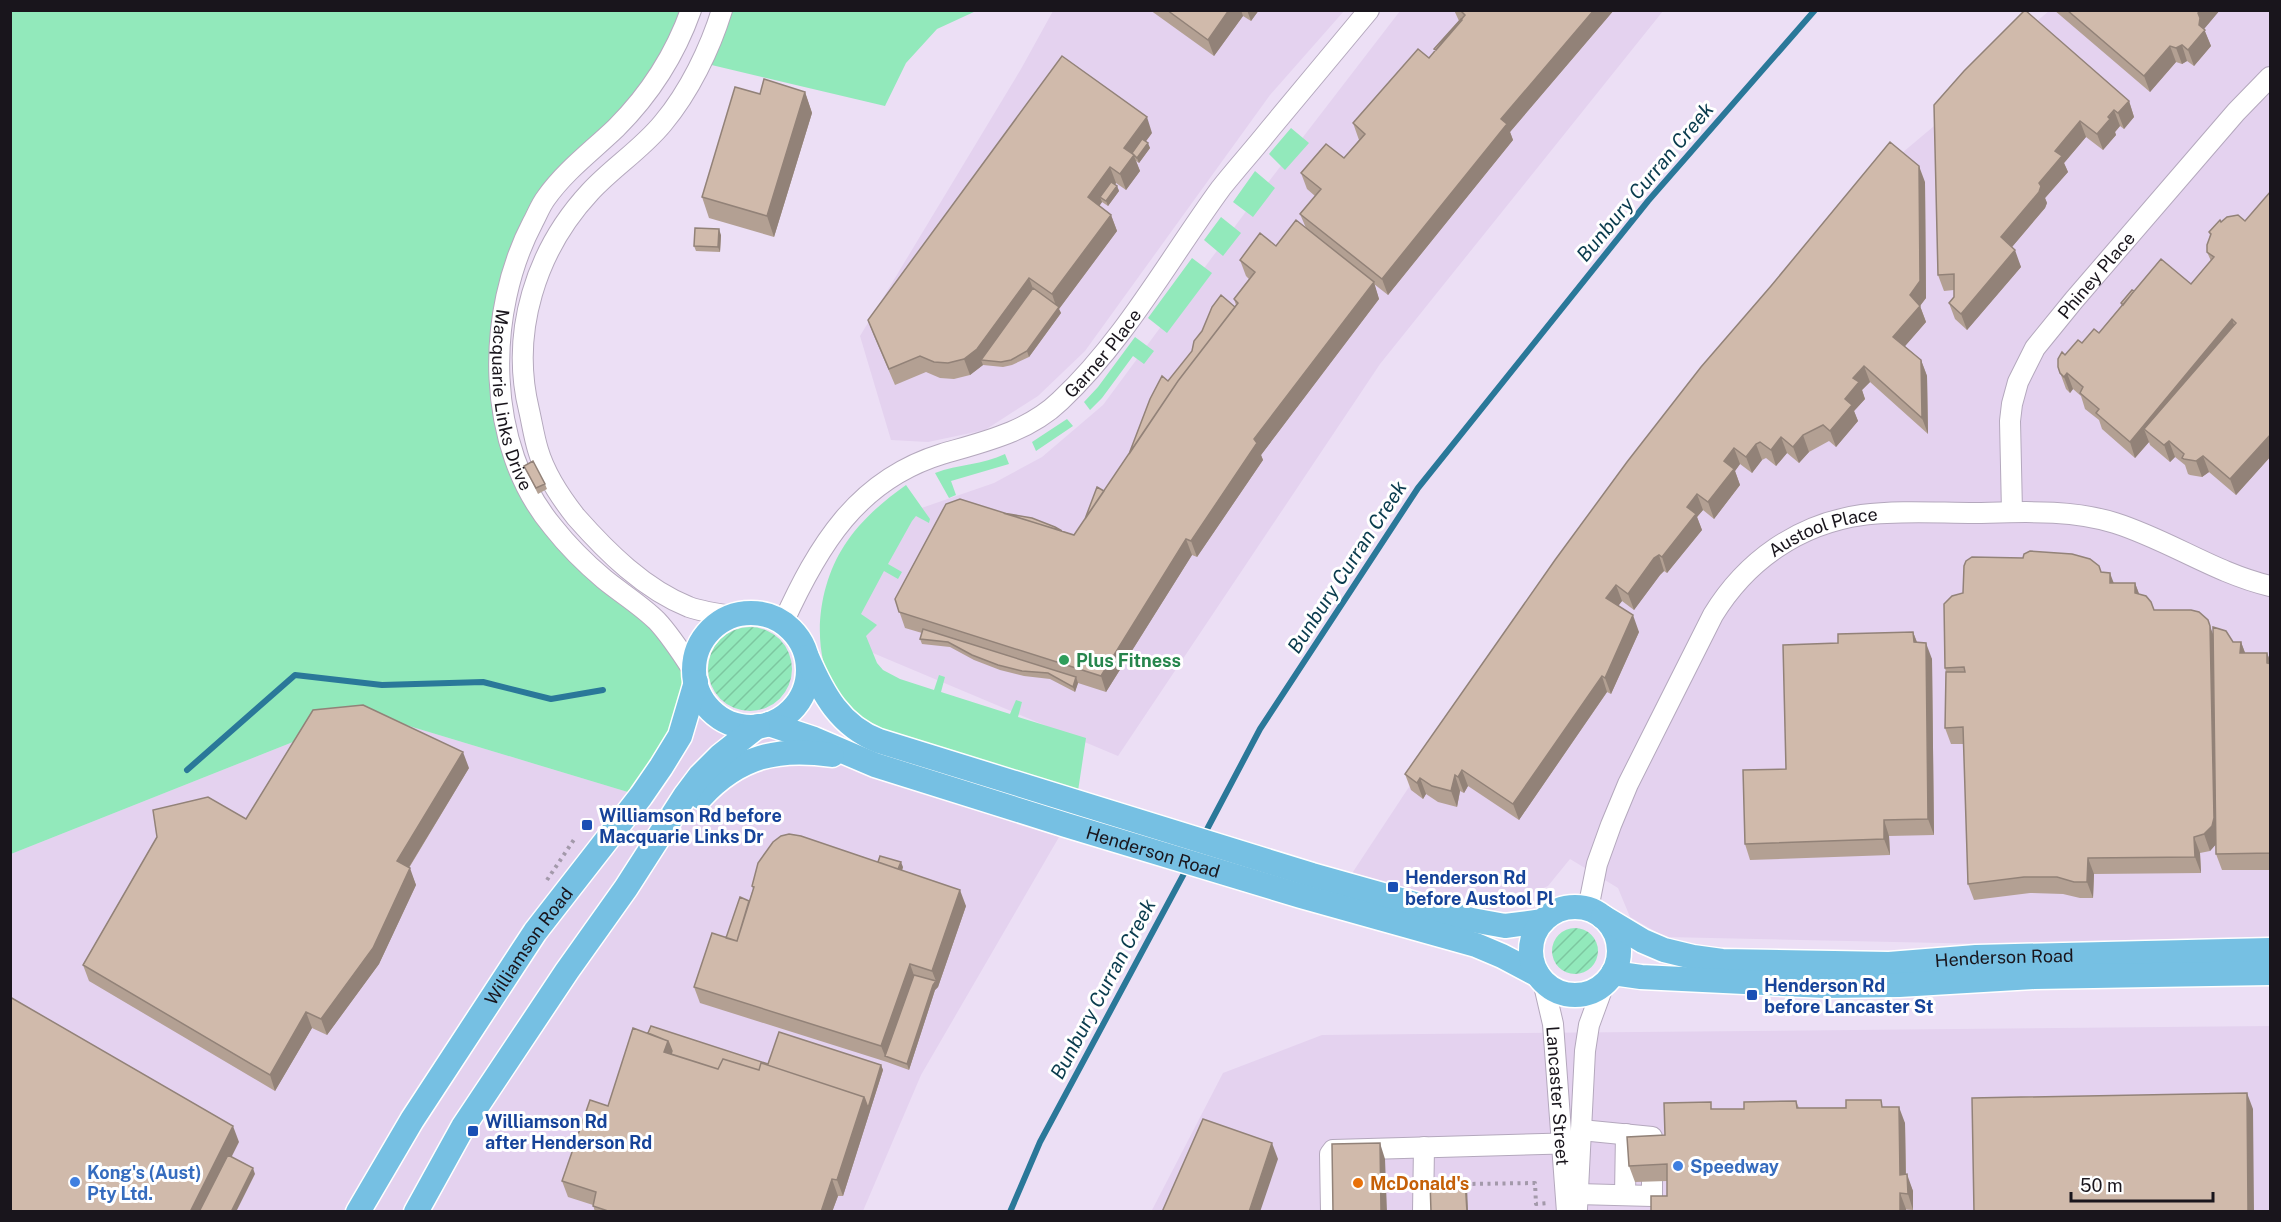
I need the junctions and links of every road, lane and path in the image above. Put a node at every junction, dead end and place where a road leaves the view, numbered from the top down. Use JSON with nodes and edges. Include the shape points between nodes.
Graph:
{"nodes":[{"id":1,"x":691,"y":10,"type":"edge"},
{"id":2,"x":722,"y":10,"type":"edge"},
{"id":3,"x":1369,"y":10,"type":"edge"},
{"id":4,"x":2271,"y":77,"type":"edge"},
{"id":5,"x":2013,"y":512,"type":"junction"},
{"id":6,"x":2271,"y":586,"type":"edge"},
{"id":7,"x":733,"y":616,"type":"junction"},
{"id":8,"x":783,"y":622,"type":"junction"},
{"id":9,"x":807,"y":657,"type":"junction"},
{"id":10,"x":695,"y":677,"type":"junction"},
{"id":11,"x":764,"y":725,"type":"junction"},
{"id":12,"x":875,"y":765,"type":"junction"},
{"id":13,"x":1306,"y":886,"type":"junction"},
{"id":14,"x":626,"y":888,"type":"junction"},
{"id":15,"x":1595,"y":913,"type":"junction"},
{"id":16,"x":1543,"y":921,"type":"junction"},
{"id":17,"x":2271,"y":950,"type":"edge"},
{"id":18,"x":2271,"y":973,"type":"edge"},
{"id":19,"x":1540,"y":978,"type":"junction"},
{"id":20,"x":1609,"y":979,"type":"junction"},
{"id":21,"x":1626,"y":1134,"type":"junction"},
{"id":22,"x":1574,"y":1139,"type":"junction"},
{"id":23,"x":1424,"y":1147,"type":"junction"},
{"id":24,"x":1395,"y":1184,"type":"dead end"},
{"id":25,"x":1424,"y":1184,"type":"junction"},
{"id":26,"x":1460,"y":1184,"type":"edge"},
{"id":27,"x":1625,"y":1195,"type":"junction"},
{"id":28,"x":1548,"y":1203,"type":"dead end"},
{"id":29,"x":1577,"y":1203,"type":"edge"},
{"id":30,"x":358,"y":1212,"type":"edge"},
{"id":31,"x":416,"y":1212,"type":"edge"},
{"id":32,"x":1331,"y":1212,"type":"edge"},
{"id":33,"x":1423,"y":1212,"type":"edge"},
{"id":34,"x":1567,"y":1212,"type":"edge"}],
"edges":[{"from":1,"to":10,"type":"street","name":"Macquarie Links Drive","via":[[674,53],[645,94],[545,199],[515,262],[504,300],[500,339],[503,406],[512,451],[537,506],[587,564],[658,622]]},
{"from":2,"to":7,"type":"street","name":"Macquarie Links Drive","via":[[702,59],[663,124],[590,192],[545,258],[524,325],[523,359],[524,392],[538,452],[566,505],[637,576],[689,607]]},
{"from":3,"to":8,"type":"street","name":"Garner Place","via":[[1222,188],[1090,370],[1058,403],[1019,428],[906,468],[876,486],[829,538]]},
{"from":4,"to":5,"type":"street","name":"Phiney Place","via":[[2073,300],[2030,357],[2018,382],[2010,421]]},
{"from":5,"to":6,"type":"street","name":"Austool Place","via":[[2057,513],[2117,523],[2246,580]]},
{"from":5,"to":15,"type":"street","name":"Austool Place","via":[[1855,516],[1791,538],[1738,579],[1713,615],[1628,784],[1597,864]]},
{"from":7,"to":8,"type":"main road","via":[[754,613]]},
{"from":7,"to":10,"type":"main road","via":[[708,633],[698,652]]},
{"from":8,"to":9,"type":"main road","via":[[798,637]]},
{"from":9,"to":11,"type":"main road","via":[[808,678],[801,698],[787,714]]},
{"from":9,"to":13,"type":"main road","name":"Henderson Road","via":[[839,716],[867,736],[1079,803]]},
{"from":10,"to":11,"type":"main road","via":[[704,702],[718,716],[737,725]]},
{"from":10,"to":30,"type":"main road","name":"Williamson Road","via":[[680,736],[661,767],[534,932],[412,1120]]},
{"from":11,"to":12,"type":"main road","name":"Henderson Road","via":[[806,736]]},
{"from":11,"to":14,"type":"main road","via":[[720,756],[700,776]]},
{"from":12,"to":13,"type":"main road","name":"Henderson Road","via":[[1066,825]]},
{"from":12,"to":14,"type":"main road","via":[[811,752],[765,755],[744,763],[723,776],[689,809]]},
{"from":13,"to":16,"type":"main road","name":"Henderson Road","via":[[1505,926]]},
{"from":13,"to":19,"type":"main road","name":"Henderson Road","via":[[1476,945]]},
{"from":14,"to":31,"type":"main road","via":[[463,1126]]},
{"from":15,"to":16,"type":"main road","via":[[1564,908]]},
{"from":15,"to":17,"type":"main road","name":"Henderson Road","via":[[1664,950],[1722,961],[1888,964],[1976,957]]},
{"from":15,"to":20,"type":"main road","via":[[1615,931],[1619,943],[1618,962]]},
{"from":16,"to":19,"type":"main road","via":[[1532,944],[1533,964]]},
{"from":18,"to":20,"type":"main road","name":"Henderson Road","via":[[2034,976],[1825,986],[1641,977]]},
{"from":19,"to":20,"type":"main road","via":[[1553,989],[1573,995],[1593,991]]},
{"from":19,"to":22,"type":"street","name":"Lancaster Street","via":[[1553,1024]]},
{"from":20,"to":22,"type":"street","name":"Lancaster Street","via":[[1589,1025]]},
{"from":21,"to":22,"type":"street"},
{"from":21,"to":27,"type":"street"},
{"from":21,"to":27,"type":"street","via":[[1652,1137],[1652,1196]]},
{"from":22,"to":23,"type":"street"},
{"from":22,"to":29,"type":"street","name":"Lancaster Street"},
{"from":22,"to":34,"type":"street","name":"Lancaster Street"},
{"from":23,"to":25,"type":"street"},
{"from":23,"to":32,"type":"street","via":[[1333,1150]]},
{"from":24,"to":25,"type":"path"},
{"from":25,"to":33,"type":"street"},
{"from":26,"to":28,"type":"path","via":[[1535,1184],[1536,1204]]},
{"from":27,"to":29,"type":"street"}]}
